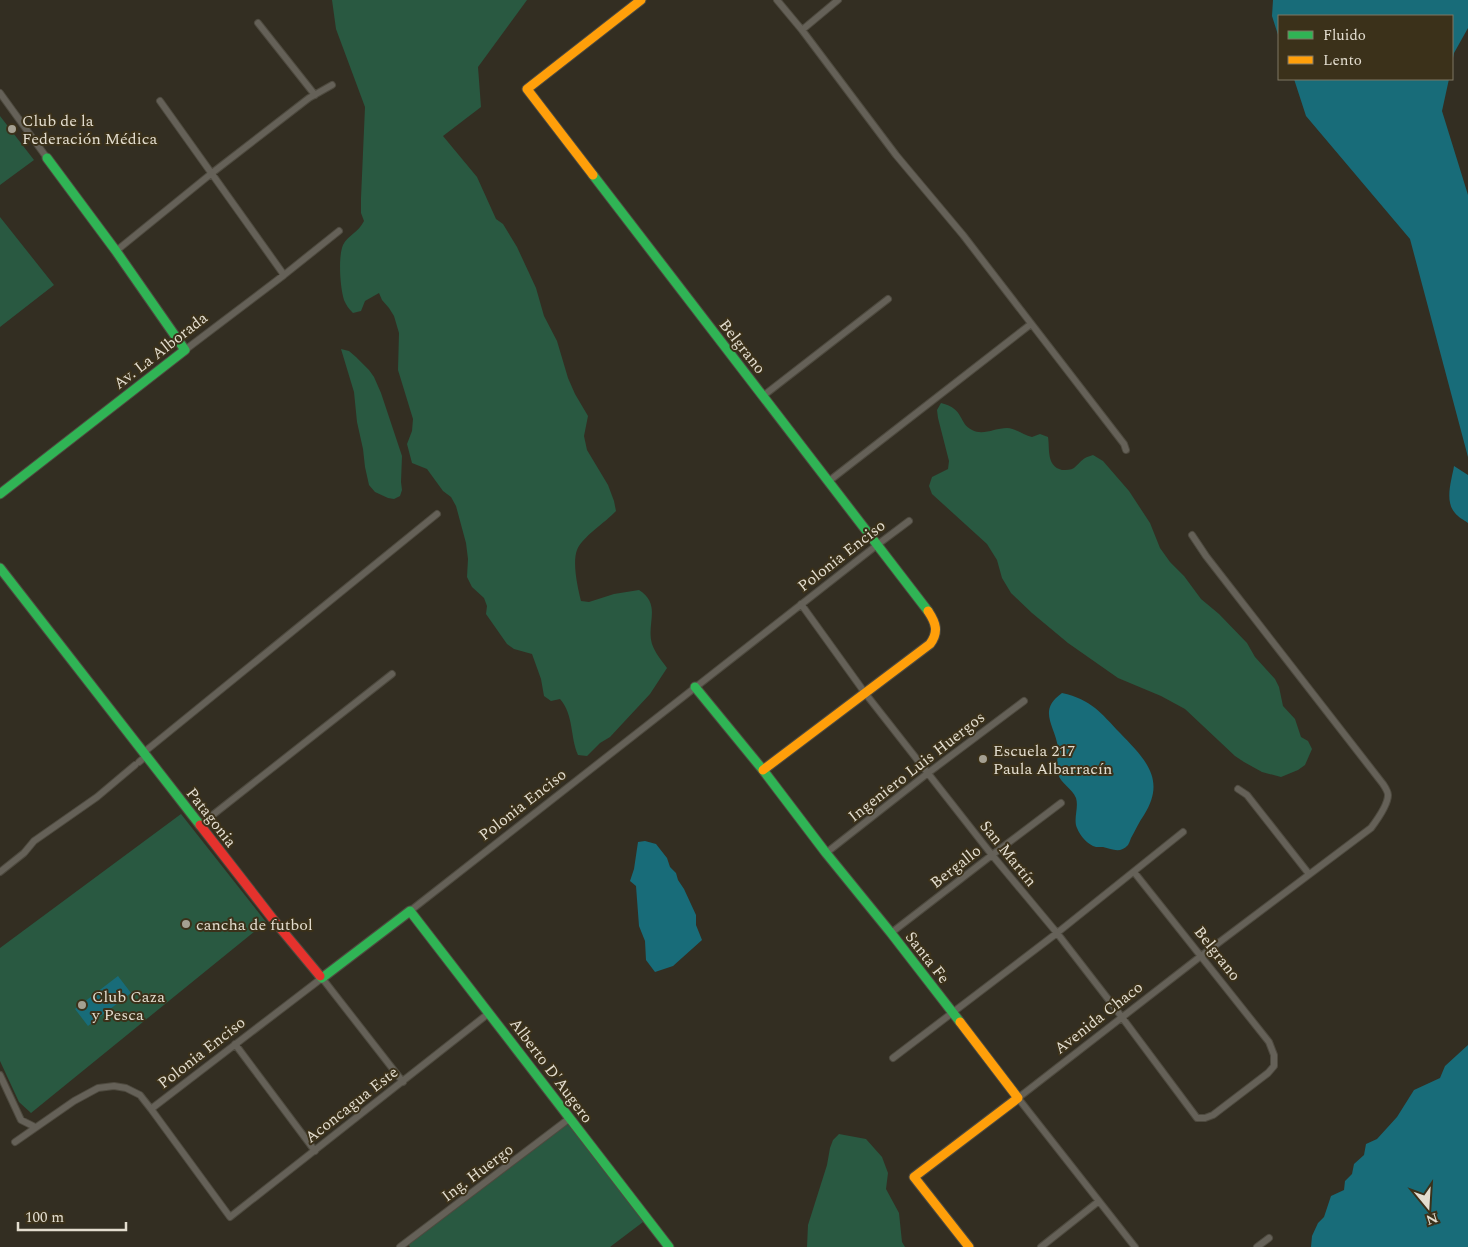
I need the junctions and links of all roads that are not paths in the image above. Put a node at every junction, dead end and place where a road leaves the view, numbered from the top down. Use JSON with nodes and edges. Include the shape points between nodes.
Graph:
{"nodes":[{"id":1,"x":641,"y":0,"type":"edge"},
{"id":2,"x":777,"y":0,"type":"edge"},
{"id":3,"x":838,"y":0,"type":"edge"},
{"id":4,"x":258,"y":23,"type":"dead end"},
{"id":5,"x":802,"y":30,"type":"junction"},
{"id":6,"x":332,"y":85,"type":"dead end"},
{"id":7,"x":0,"y":93,"type":"edge"},
{"id":8,"x":315,"y":94,"type":"junction"},
{"id":9,"x":160,"y":101,"type":"dead end"},
{"id":10,"x":47,"y":158,"type":"joint"},
{"id":11,"x":212,"y":173,"type":"junction"},
{"id":12,"x":340,"y":231,"type":"dead end"},
{"id":13,"x":116,"y":251,"type":"junction"},
{"id":14,"x":284,"y":275,"type":"junction"},
{"id":15,"x":888,"y":300,"type":"dead end"},
{"id":16,"x":1031,"y":324,"type":"junction"},
{"id":17,"x":185,"y":350,"type":"junction"},
{"id":18,"x":763,"y":396,"type":"junction"},
{"id":19,"x":1126,"y":450,"type":"dead end"},
{"id":20,"x":829,"y":481,"type":"junction"},
{"id":21,"x":0,"y":494,"type":"edge"},
{"id":22,"x":437,"y":514,"type":"dead end"},
{"id":23,"x":910,"y":521,"type":"dead end"},
{"id":24,"x":1192,"y":535,"type":"dead end"},
{"id":25,"x":877,"y":545,"type":"junction"},
{"id":26,"x":0,"y":568,"type":"edge"},
{"id":27,"x":801,"y":604,"type":"junction"},
{"id":28,"x":392,"y":674,"type":"dead end"},
{"id":29,"x":695,"y":687,"type":"junction"},
{"id":30,"x":865,"y":693,"type":"junction"},
{"id":31,"x":1024,"y":701,"type":"dead end"},
{"id":32,"x":141,"y":759,"type":"junction"},
{"id":33,"x":763,"y":770,"type":"junction"},
{"id":34,"x":928,"y":773,"type":"junction"},
{"id":35,"x":1238,"y":789,"type":"dead end"},
{"id":36,"x":1061,"y":803,"type":"dead end"},
{"id":37,"x":200,"y":825,"type":"junction"},
{"id":38,"x":1183,"y":832,"type":"dead end"},
{"id":39,"x":826,"y":853,"type":"junction"},
{"id":40,"x":992,"y":855,"type":"junction"},
{"id":41,"x":0,"y":872,"type":"edge"},
{"id":42,"x":1134,"y":872,"type":"junction"},
{"id":43,"x":1309,"y":874,"type":"junction"},
{"id":44,"x":410,"y":911,"type":"junction"},
{"id":45,"x":891,"y":933,"type":"junction"},
{"id":46,"x":1057,"y":933,"type":"junction"},
{"id":47,"x":1201,"y":956,"type":"junction"},
{"id":48,"x":322,"y":978,"type":"junction"},
{"id":49,"x":490,"y":1013,"type":"junction"},
{"id":50,"x":952,"y":1013,"type":"junction"},
{"id":51,"x":1121,"y":1017,"type":"junction"},
{"id":52,"x":235,"y":1044,"type":"junction"},
{"id":53,"x":893,"y":1058,"type":"dead end"},
{"id":54,"x":0,"y":1075,"type":"edge"},
{"id":55,"x":403,"y":1082,"type":"junction"},
{"id":56,"x":1018,"y":1098,"type":"junction"},
{"id":57,"x":151,"y":1109,"type":"junction"},
{"id":58,"x":570,"y":1118,"type":"junction"},
{"id":59,"x":1196,"y":1118,"type":"joint"},
{"id":60,"x":35,"y":1127,"type":"junction"},
{"id":61,"x":15,"y":1142,"type":"dead end"},
{"id":62,"x":314,"y":1151,"type":"junction"},
{"id":63,"x":1099,"y":1201,"type":"junction"},
{"id":64,"x":1269,"y":1238,"type":"dead end"},
{"id":65,"x":400,"y":1247,"type":"edge"},
{"id":66,"x":669,"y":1247,"type":"edge"},
{"id":67,"x":969,"y":1247,"type":"edge"},
{"id":68,"x":1041,"y":1247,"type":"edge"},
{"id":69,"x":1135,"y":1247,"type":"edge"},
{"id":70,"x":1257,"y":1247,"type":"edge"}],
"edges":[{"from":1,"to":18,"type":"main road","name":"Belgrano","via":[[527,89]]},
{"from":2,"to":5,"type":"street"},
{"from":3,"to":5,"type":"street"},
{"from":4,"to":8,"type":"street"},
{"from":5,"to":16,"type":"street","via":[[896,155]]},
{"from":6,"to":8,"type":"street"},
{"from":7,"to":10,"type":"street"},
{"from":8,"to":11,"type":"street"},
{"from":9,"to":11,"type":"street"},
{"from":10,"to":13,"type":"main road"},
{"from":11,"to":13,"type":"street"},
{"from":11,"to":14,"type":"street"},
{"from":12,"to":14,"type":"street","name":"Av. La Alborada"},
{"from":13,"to":17,"type":"main road"},
{"from":14,"to":17,"type":"street","name":"Av. La Alborada"},
{"from":15,"to":18,"type":"street"},
{"from":16,"to":19,"type":"street"},
{"from":16,"to":20,"type":"street"},
{"from":17,"to":21,"type":"main road","name":"Av. La Alborada"},
{"from":18,"to":20,"type":"main road","name":"Belgrano"},
{"from":20,"to":25,"type":"main road","name":"Belgrano"},
{"from":22,"to":32,"type":"street"},
{"from":23,"to":25,"type":"street","name":"Polonia Enciso"},
{"from":24,"to":43,"type":"street","name":"Avenida Chaco","via":[[1384,784],[1388,795],[1372,828]]},
{"from":25,"to":27,"type":"street","name":"Polonia Enciso"},
{"from":25,"to":30,"type":"main road","name":"Belgrano","via":[[935,621],[937,630],[930,644]]},
{"from":26,"to":32,"type":"main road","name":"Patagonia"},
{"from":27,"to":29,"type":"street","name":"Polonia Enciso"},
{"from":27,"to":30,"type":"street","name":"San Martín"},
{"from":28,"to":37,"type":"street"},
{"from":29,"to":33,"type":"main road","name":"Santa Fe"},
{"from":29,"to":44,"type":"street","name":"Polonia Enciso"},
{"from":30,"to":33,"type":"main road"},
{"from":30,"to":34,"type":"street","name":"San Martín"},
{"from":31,"to":34,"type":"street","name":"Ingeniero Luis Huergos"},
{"from":32,"to":37,"type":"main road","name":"Patagonia"},
{"from":32,"to":41,"type":"street","via":[[97,797],[34,841]]},
{"from":33,"to":39,"type":"main road","name":"Santa Fe"},
{"from":34,"to":39,"type":"street","name":"Ingeniero Luis Huergos"},
{"from":34,"to":40,"type":"street","name":"San Martín"},
{"from":35,"to":43,"type":"street","via":[[1247,795]]},
{"from":36,"to":40,"type":"street","name":"Bergallo"},
{"from":37,"to":48,"type":"main road","name":"Patagonia"},
{"from":38,"to":42,"type":"street"},
{"from":39,"to":45,"type":"main road","name":"Santa Fe"},
{"from":40,"to":45,"type":"street","name":"Bergallo"},
{"from":40,"to":46,"type":"street","name":"San Martín"},
{"from":42,"to":46,"type":"street"},
{"from":42,"to":47,"type":"street","name":"Belgrano"},
{"from":43,"to":47,"type":"street","name":"Avenida Chaco"},
{"from":44,"to":48,"type":"main road","name":"Polonia Enciso"},
{"from":44,"to":49,"type":"main road","name":"Alberto D'Augero"},
{"from":45,"to":50,"type":"main road","name":"Santa Fe"},
{"from":46,"to":50,"type":"street"},
{"from":46,"to":51,"type":"street","name":"San Martín"},
{"from":47,"to":51,"type":"street","name":"Avenida Chaco"},
{"from":47,"to":59,"type":"street","name":"Belgrano","via":[[1269,1042],[1274,1066],[1213,1115]]},
{"from":48,"to":52,"type":"street","name":"Polonia Enciso"},
{"from":48,"to":55,"type":"street","name":"Patagonia"},
{"from":49,"to":55,"type":"street","name":"Aconcagua Este"},
{"from":49,"to":58,"type":"main road","name":"Alberto D'Augero"},
{"from":50,"to":53,"type":"street"},
{"from":50,"to":56,"type":"main road","name":"Santa Fe"},
{"from":51,"to":56,"type":"street","name":"Avenida Chaco"},
{"from":51,"to":59,"type":"street","name":"San Martín"},
{"from":52,"to":57,"type":"street","name":"Polonia Enciso"},
{"from":52,"to":62,"type":"street"},
{"from":54,"to":60,"type":"street","via":[[21,1120]]},
{"from":55,"to":62,"type":"street","name":"Aconcagua Este"},
{"from":56,"to":63,"type":"street","name":"Santa Fe"},
{"from":56,"to":67,"type":"main road","name":"Avenida Chaco","via":[[914,1177]]},
{"from":57,"to":60,"type":"street","via":[[140,1095],[126,1088],[98,1088]]},
{"from":57,"to":62,"type":"street","name":"Aconcagua Este","via":[[230,1217]]},
{"from":58,"to":65,"type":"street","name":"Ing. Huergo"},
{"from":58,"to":66,"type":"main road","name":"Alberto D'Augero"},
{"from":60,"to":61,"type":"street"},
{"from":63,"to":68,"type":"street"},
{"from":63,"to":69,"type":"street","name":"Santa Fe"},
{"from":64,"to":70,"type":"street"}]}
